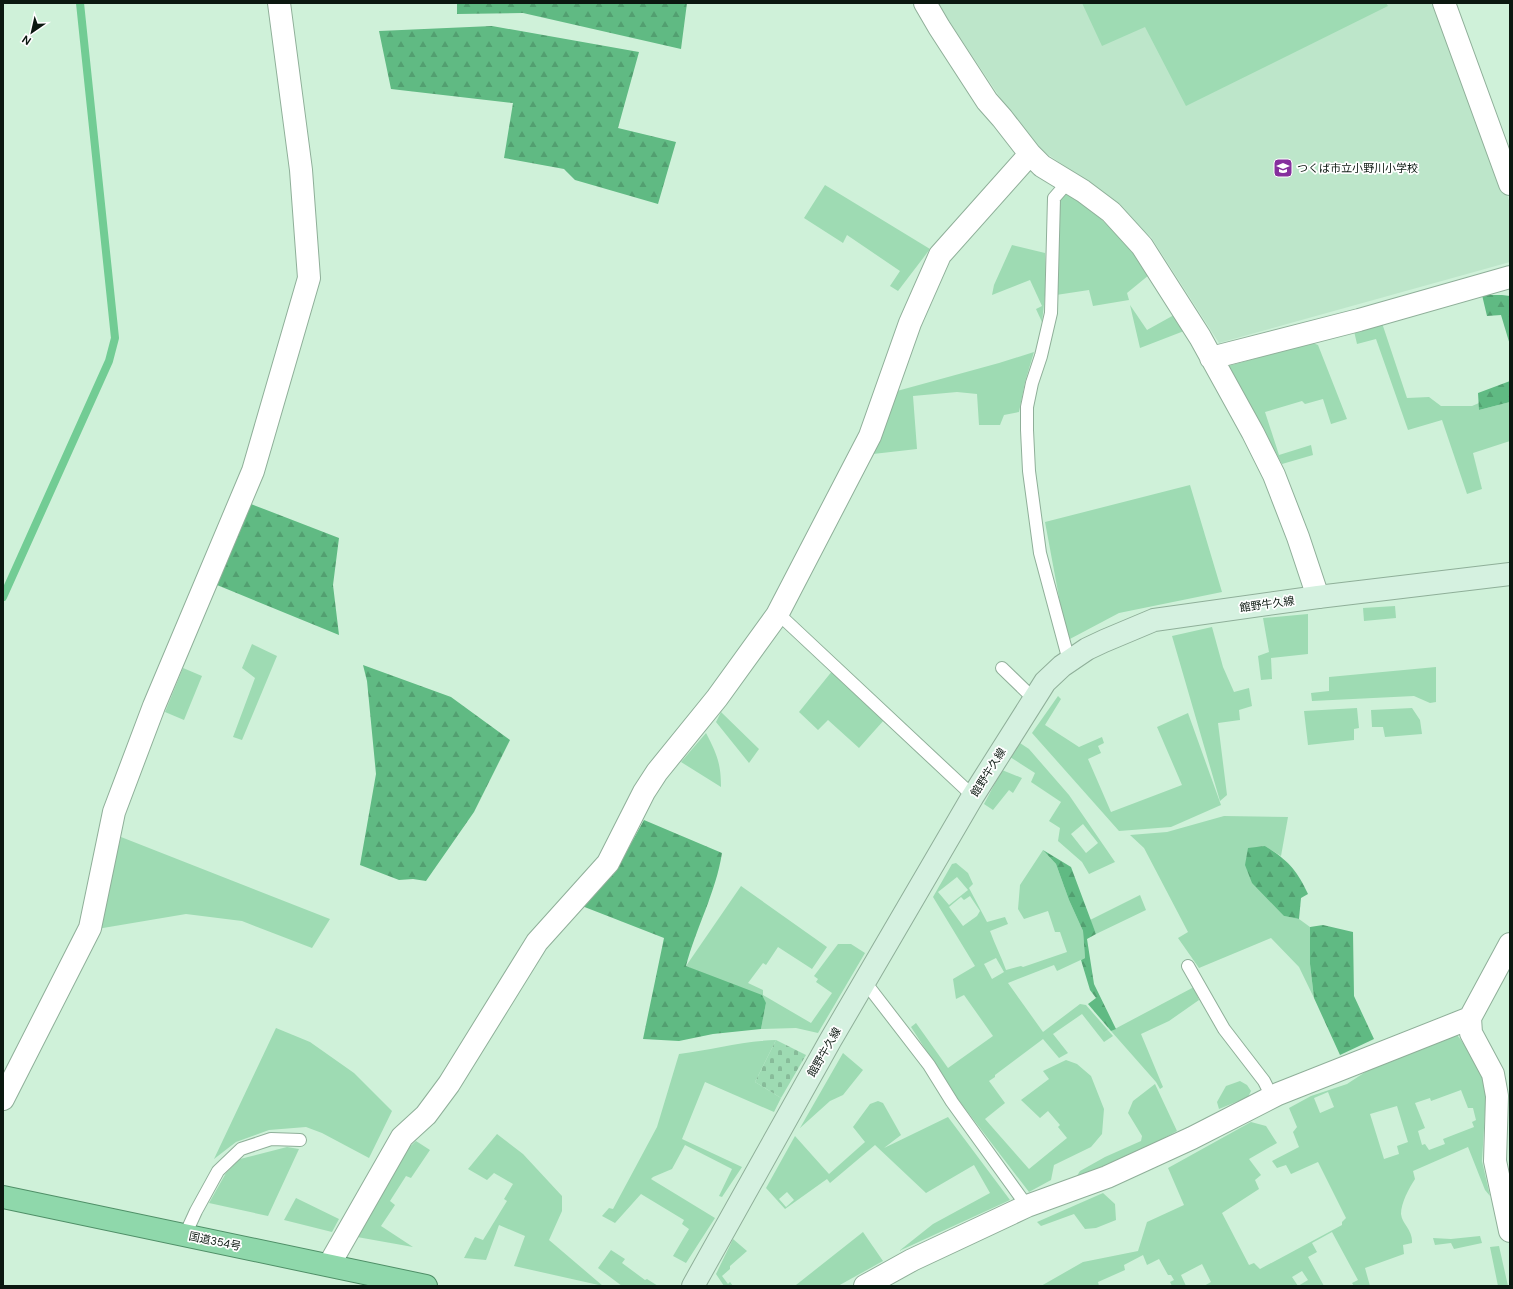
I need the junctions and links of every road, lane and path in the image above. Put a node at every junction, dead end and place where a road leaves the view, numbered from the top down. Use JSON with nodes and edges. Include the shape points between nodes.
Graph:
{"nodes":[{"id":1,"x":279,"y":3,"type":"edge"},
{"id":2,"x":926,"y":3,"type":"edge"},
{"id":3,"x":1444,"y":3,"type":"edge"},
{"id":4,"x":1030,"y":154,"type":"junction"},
{"id":5,"x":1068,"y":182,"type":"junction"},
{"id":6,"x":1510,"y":184,"type":"edge"},
{"id":7,"x":1510,"y":277,"type":"edge"},
{"id":8,"x":1211,"y":358,"type":"junction"},
{"id":9,"x":1510,"y":574,"type":"edge"},
{"id":10,"x":1318,"y":597,"type":"junction"},
{"id":11,"x":777,"y":615,"type":"junction"},
{"id":12,"x":1069,"y":661,"type":"junction"},
{"id":13,"x":1002,"y":668,"type":"dead end"},
{"id":14,"x":1034,"y":699,"type":"junction"},
{"id":15,"x":973,"y":796,"type":"junction"},
{"id":16,"x":1510,"y":944,"type":"edge"},
{"id":17,"x":1188,"y":966,"type":"dead end"},
{"id":18,"x":865,"y":982,"type":"junction"},
{"id":19,"x":1470,"y":1018,"type":"junction"},
{"id":20,"x":1272,"y":1097,"type":"junction"},
{"id":21,"x":3,"y":1099,"type":"edge"},
{"id":22,"x":300,"y":1140,"type":"dead end"},
{"id":23,"x":3,"y":1197,"type":"edge"},
{"id":24,"x":1027,"y":1206,"type":"junction"},
{"id":25,"x":1510,"y":1231,"type":"edge"},
{"id":26,"x":185,"y":1235,"type":"junction"},
{"id":27,"x":328,"y":1264,"type":"junction"},
{"id":28,"x":426,"y":1286,"type":"edge"},
{"id":29,"x":693,"y":1286,"type":"edge"},
{"id":30,"x":865,"y":1286,"type":"edge"}],
"edges":[{"from":1,"to":21,"type":"street","via":[[301,170],[309,278],[253,471],[154,706],[114,812],[90,928]]},
{"from":2,"to":4,"type":"street","via":[[987,101]]},
{"from":3,"to":6,"type":"street"},
{"from":4,"to":5,"type":"street","via":[[1042,166]]},
{"from":4,"to":11,"type":"street","via":[[940,255],[910,322],[870,436]]},
{"from":5,"to":8,"type":"street","via":[[1111,212],[1142,246]]},
{"from":5,"to":12,"type":"lane","via":[[1054,198],[1051,313],[1027,407],[1027,430],[1029,471],[1040,553]]},
{"from":7,"to":8,"type":"street","via":[[1359,320]]},
{"from":8,"to":10,"type":"street","via":[[1274,475]]},
{"from":9,"to":10,"type":"main road","name":"館野牛久線"},
{"from":10,"to":12,"type":"main road","name":"館野牛久線","via":[[1154,620],[1104,641]]},
{"from":11,"to":15,"type":"lane"},
{"from":11,"to":27,"type":"street","via":[[644,792],[608,863],[537,942],[449,1084],[426,1115],[402,1137]]},
{"from":12,"to":14,"type":"main road","name":"館野牛久線","via":[[1045,682]]},
{"from":13,"to":14,"type":"lane"},
{"from":14,"to":15,"type":"main road","name":"館野牛久線"},
{"from":15,"to":18,"type":"main road","name":"館野牛久線"},
{"from":16,"to":19,"type":"street"},
{"from":17,"to":20,"type":"lane","via":[[1224,1028],[1264,1081]]},
{"from":18,"to":24,"type":"lane","via":[[929,1065],[952,1102]]},
{"from":18,"to":29,"type":"main road","name":"館野牛久線"},
{"from":19,"to":20,"type":"street"},
{"from":19,"to":25,"type":"street","via":[[1470,1032],[1493,1074],[1497,1096],[1495,1161]]},
{"from":20,"to":24,"type":"street","via":[[1107,1177]]},
{"from":22,"to":26,"type":"lane","via":[[271,1139],[241,1149],[218,1171]]},
{"from":23,"to":26,"type":"highway","name":"国道354号"},
{"from":24,"to":30,"type":"street","via":[[912,1260]]},
{"from":26,"to":27,"type":"highway","name":"国道354号"},
{"from":27,"to":28,"type":"highway","name":"国道354号"}]}
